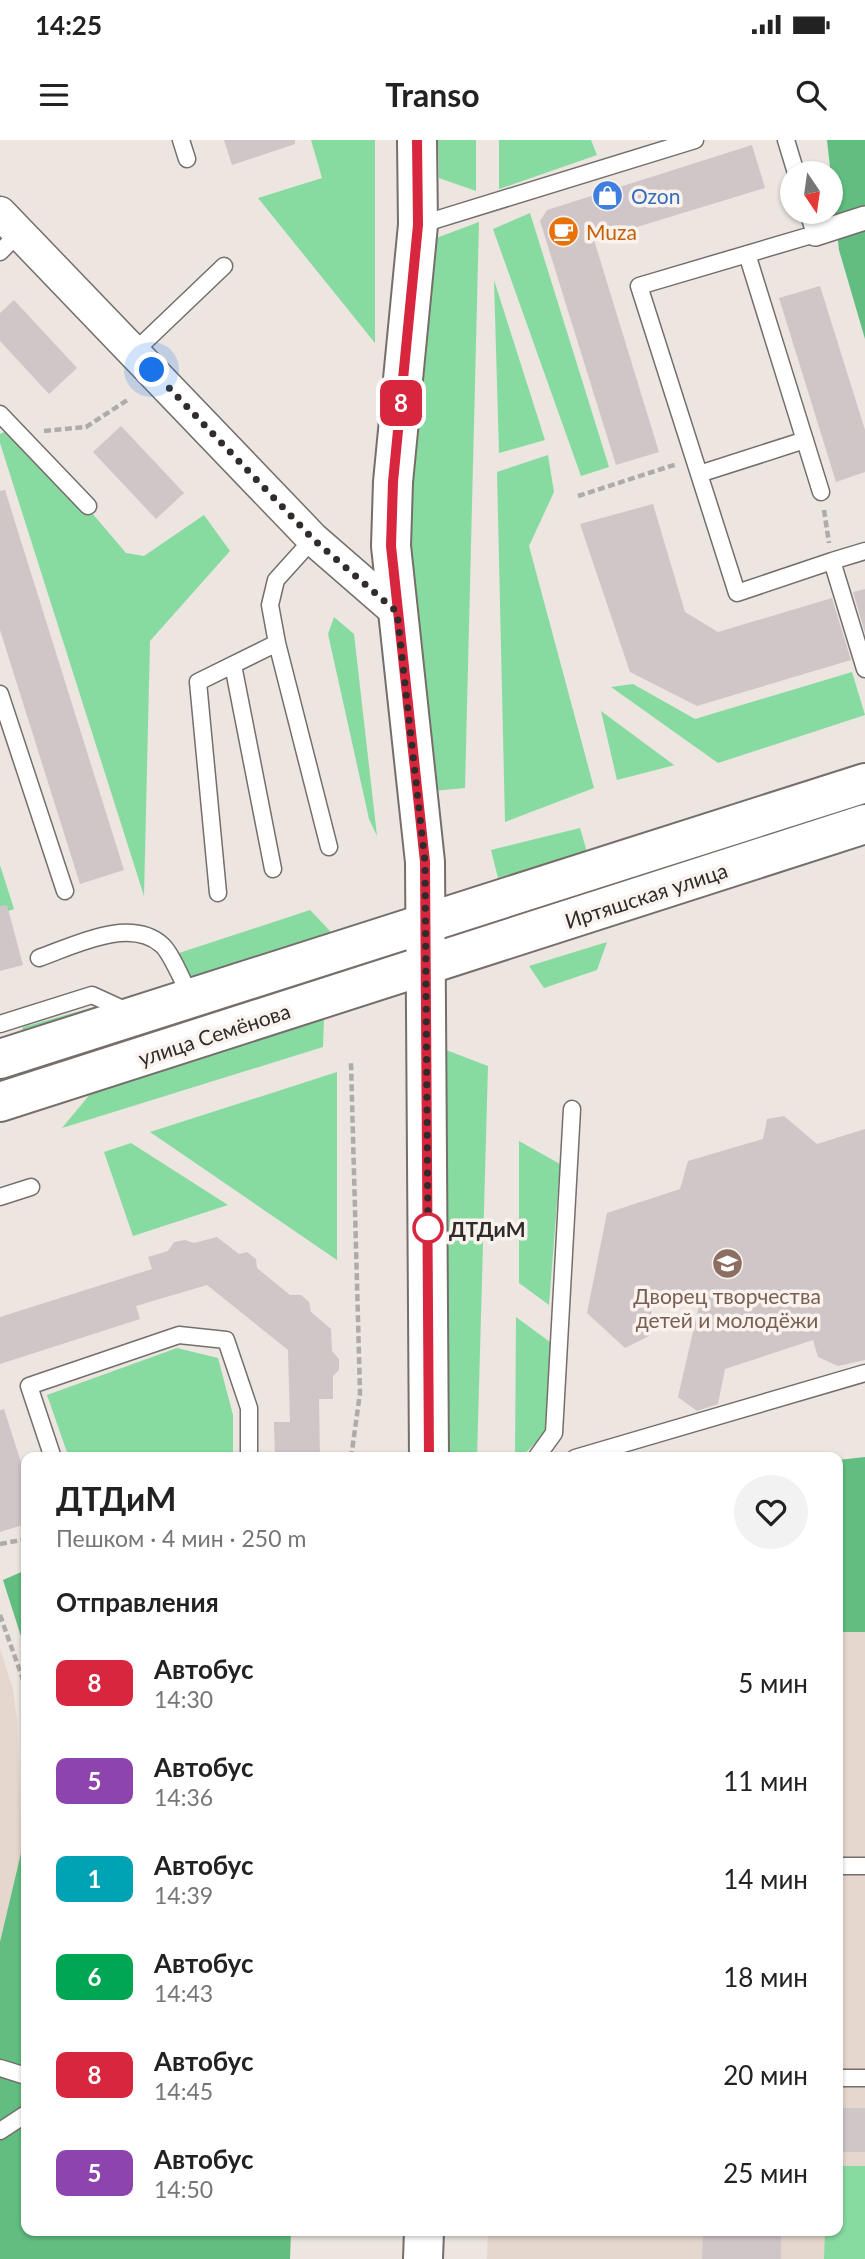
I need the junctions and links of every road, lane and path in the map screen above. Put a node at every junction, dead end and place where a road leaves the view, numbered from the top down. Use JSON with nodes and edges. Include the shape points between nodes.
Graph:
{"nodes":[{"id":1,"x":181,"y":140,"type":"edge"},
{"id":2,"x":417,"y":140,"type":"edge"},
{"id":3,"x":695,"y":140,"type":"edge"},
{"id":4,"x":786,"y":140,"type":"edge"},
{"id":5,"x":187,"y":159,"type":"dead end"},
{"id":6,"x":792,"y":161,"type":"edge"},
{"id":7,"x":865,"y":218,"type":"edge"},
{"id":8,"x":844,"y":220,"type":"edge"},
{"id":9,"x":809,"y":224,"type":"edge"},
{"id":10,"x":418,"y":225,"type":"junction"},
{"id":11,"x":6,"y":232,"type":"edge"},
{"id":12,"x":747,"y":254,"type":"junction"},
{"id":13,"x":224,"y":266,"type":"dead end"},
{"id":14,"x":134,"y":352,"type":"junction"},
{"id":15,"x":129,"y":399,"type":"dead end"},
{"id":16,"x":0,"y":414,"type":"edge"},
{"id":17,"x":19,"y":434,"type":"junction"},
{"id":18,"x":805,"y":440,"type":"junction"},
{"id":19,"x":696,"y":466,"type":"junction"},
{"id":20,"x":821,"y":492,"type":"joint"},
{"id":21,"x":578,"y":496,"type":"dead end"},
{"id":22,"x":88,"y":506,"type":"dead end"},
{"id":23,"x":313,"y":539,"type":"junction"},
{"id":24,"x":865,"y":551,"type":"edge"},
{"id":25,"x":832,"y":561,"type":"junction"},
{"id":26,"x":397,"y":612,"type":"junction"},
{"id":27,"x":277,"y":643,"type":"junction"},
{"id":28,"x":233,"y":664,"type":"junction"},
{"id":29,"x":865,"y":669,"type":"edge"},
{"id":30,"x":0,"y":694,"type":"edge"},
{"id":31,"x":865,"y":783,"type":"edge"},
{"id":32,"x":865,"y":824,"type":"edge"},
{"id":33,"x":329,"y":846,"type":"dead end"},
{"id":34,"x":273,"y":869,"type":"dead end"},
{"id":35,"x":65,"y":891,"type":"dead end"},
{"id":36,"x":218,"y":893,"type":"dead end"},
{"id":37,"x":427,"y":921,"type":"junction"},
{"id":38,"x":39,"y":958,"type":"dead end"},
{"id":39,"x":427,"y":964,"type":"junction"},
{"id":40,"x":191,"y":998,"type":"junction"},
{"id":41,"x":136,"y":1015,"type":"junction"},
{"id":42,"x":6,"y":1023,"type":"edge"},
{"id":43,"x":0,"y":1038,"type":"edge"},
{"id":44,"x":0,"y":1059,"type":"edge"},
{"id":45,"x":351,"y":1063,"type":"dead end"},
{"id":46,"x":0,"y":1102,"type":"edge"},
{"id":47,"x":572,"y":1109,"type":"dead end"},
{"id":48,"x":31,"y":1188,"type":"dead end"},
{"id":49,"x":0,"y":1198,"type":"edge"},
{"id":50,"x":865,"y":1373,"type":"edge"},
{"id":51,"x":51,"y":1452,"type":"edge"},
{"id":52,"x":249,"y":1452,"type":"edge"},
{"id":53,"x":352,"y":1452,"type":"edge"},
{"id":54,"x":429,"y":1452,"type":"edge"},
{"id":55,"x":540,"y":1452,"type":"edge"},
{"id":56,"x":595,"y":1452,"type":"edge"},
{"id":57,"x":21,"y":1540,"type":"edge"},
{"id":58,"x":0,"y":1544,"type":"edge"},
{"id":59,"x":0,"y":1615,"type":"edge"},
{"id":60,"x":21,"y":1674,"type":"edge"},
{"id":61,"x":843,"y":1866,"type":"edge"},
{"id":62,"x":865,"y":1866,"type":"edge"},
{"id":63,"x":0,"y":2068,"type":"edge"},
{"id":64,"x":21,"y":2074,"type":"edge"},
{"id":65,"x":843,"y":2078,"type":"edge"},
{"id":66,"x":865,"y":2078,"type":"edge"},
{"id":67,"x":21,"y":2117,"type":"edge"},
{"id":68,"x":0,"y":2131,"type":"edge"},
{"id":69,"x":424,"y":2236,"type":"edge"},
{"id":70,"x":423,"y":2259,"type":"edge"}],
"edges":[{"from":1,"to":5,"type":"lane"},
{"from":2,"to":10,"type":"street"},
{"from":3,"to":10,"type":"lane"},
{"from":4,"to":6,"type":"lane"},
{"from":7,"to":8,"type":"street"},
{"from":9,"to":12,"type":"lane"},
{"from":10,"to":26,"type":"street","via":[[393,482],[391,546]]},
{"from":11,"to":14,"type":"street"},
{"from":12,"to":18,"type":"lane"},
{"from":12,"to":19,"type":"lane","via":[[639,286]]},
{"from":13,"to":14,"type":"lane"},
{"from":14,"to":23,"type":"street"},
{"from":15,"to":17,"type":"path","via":[[86,427]]},
{"from":16,"to":17,"type":"lane"},
{"from":17,"to":22,"type":"lane"},
{"from":18,"to":19,"type":"lane"},
{"from":18,"to":20,"type":"lane"},
{"from":19,"to":21,"type":"path"},
{"from":19,"to":25,"type":"lane","via":[[737,593]]},
{"from":20,"to":25,"type":"path"},
{"from":23,"to":26,"type":"street"},
{"from":23,"to":27,"type":"lane","via":[[276,580],[270,605]]},
{"from":24,"to":25,"type":"lane"},
{"from":25,"to":29,"type":"lane"},
{"from":26,"to":37,"type":"street","via":[[425,862]]},
{"from":27,"to":28,"type":"lane"},
{"from":27,"to":33,"type":"lane"},
{"from":28,"to":34,"type":"lane"},
{"from":28,"to":36,"type":"lane","via":[[198,682]]},
{"from":30,"to":35,"type":"lane"},
{"from":31,"to":37,"type":"street","name":"Иртяшская улица"},
{"from":32,"to":39,"type":"street","name":"Иртяшская улица"},
{"from":37,"to":39,"type":"street"},
{"from":37,"to":40,"type":"street","name":"улица Семёнова"},
{"from":38,"to":40,"type":"lane","via":[[113,933],[133,933],[162,945]]},
{"from":39,"to":46,"type":"street","name":"улица Семёнова"},
{"from":39,"to":54,"type":"street"},
{"from":40,"to":41,"type":"street","name":"улица Семёнова"},
{"from":41,"to":42,"type":"lane","via":[[92,996]]},
{"from":41,"to":44,"type":"street","name":"улица Семёнова"},
{"from":42,"to":43,"type":"lane"},
{"from":45,"to":53,"type":"path","via":[[360,1393]]},
{"from":47,"to":55,"type":"lane","via":[[554,1433]]},
{"from":48,"to":49,"type":"lane"},
{"from":50,"to":56,"type":"lane"},
{"from":51,"to":52,"type":"lane","via":[[29,1386],[179,1335],[226,1340],[249,1408]]},
{"from":57,"to":58,"type":"path"},
{"from":59,"to":60,"type":"path"},
{"from":61,"to":62,"type":"lane"},
{"from":63,"to":64,"type":"lane"},
{"from":65,"to":66,"type":"lane"},
{"from":67,"to":68,"type":"lane"},
{"from":69,"to":70,"type":"street"}]}
